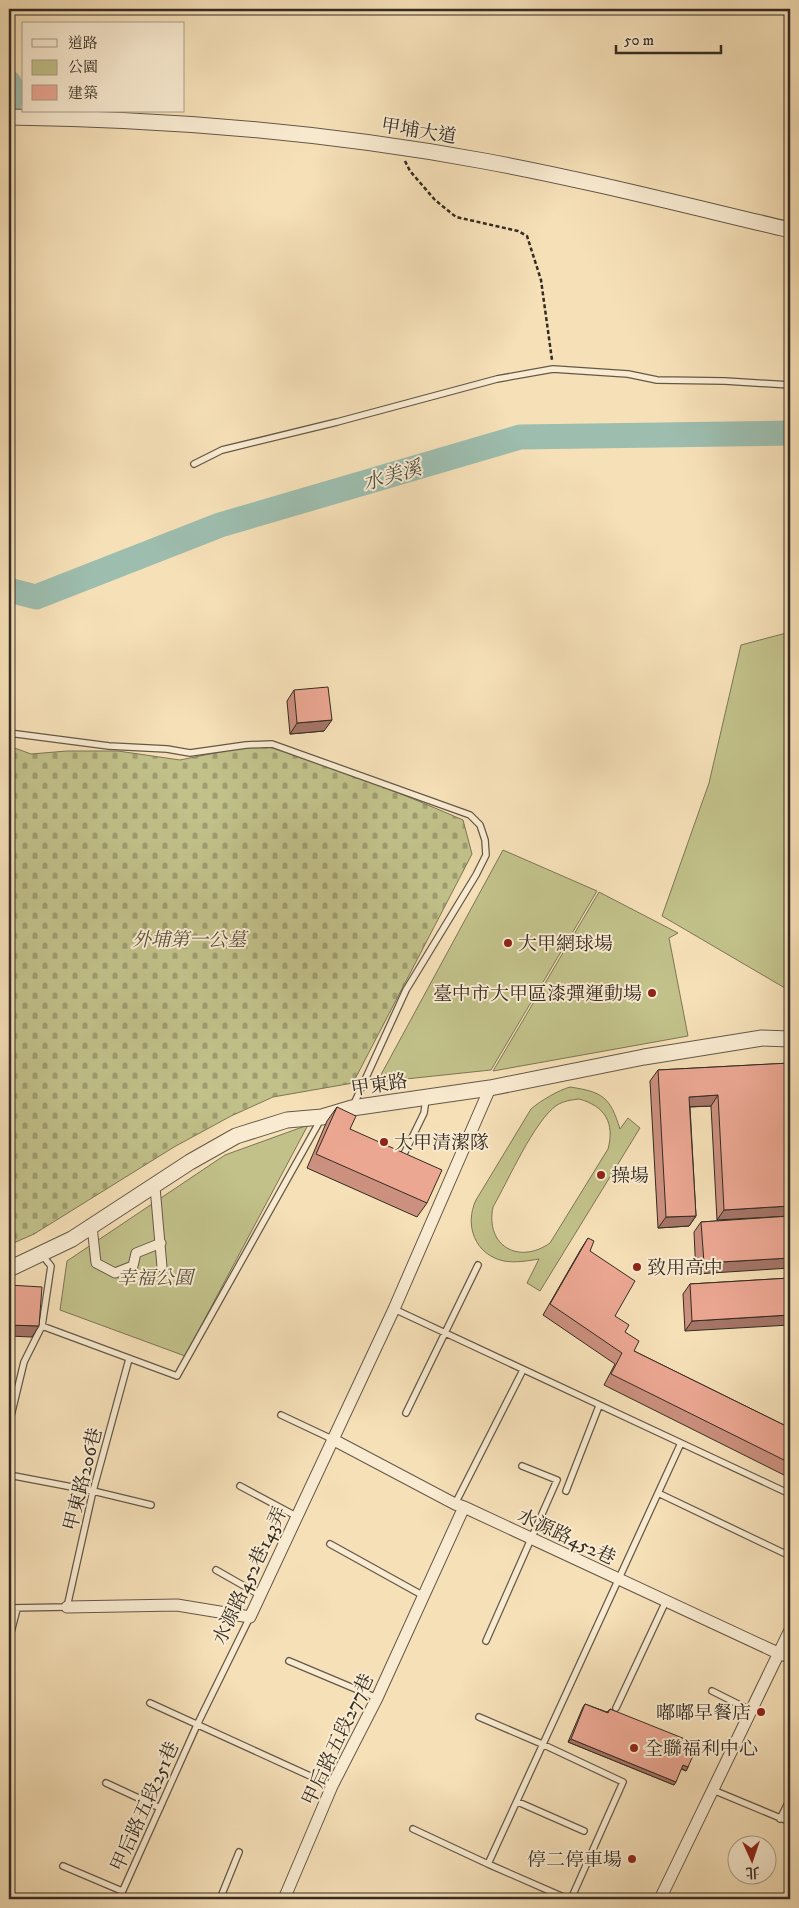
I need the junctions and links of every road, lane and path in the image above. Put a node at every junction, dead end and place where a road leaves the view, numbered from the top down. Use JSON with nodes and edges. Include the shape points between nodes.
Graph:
{"nodes":[{"id":1,"x":9,"y":116,"type":"edge"},
{"id":2,"x":398,"y":147,"type":"junction"},
{"id":3,"x":790,"y":230,"type":"edge"},
{"id":4,"x":553,"y":369,"type":"junction"},
{"id":5,"x":790,"y":385,"type":"edge"},
{"id":6,"x":194,"y":464,"type":"dead end"},
{"id":7,"x":9,"y":733,"type":"edge"},
{"id":8,"x":790,"y":1039,"type":"edge"},
{"id":9,"x":490,"y":1088,"type":"junction"},
{"id":10,"x":426,"y":1097,"type":"junction"},
{"id":11,"x":352,"y":1108,"type":"junction"},
{"id":12,"x":322,"y":1117,"type":"junction"},
{"id":13,"x":404,"y":1154,"type":"edge"},
{"id":14,"x":155,"y":1187,"type":"junction"},
{"id":15,"x":92,"y":1226,"type":"junction"},
{"id":16,"x":161,"y":1243,"type":"junction"},
{"id":17,"x":41,"y":1253,"type":"junction"},
{"id":18,"x":478,"y":1265,"type":"dead end"},
{"id":19,"x":162,"y":1267,"type":"dead end"},
{"id":20,"x":9,"y":1269,"type":"edge"},
{"id":21,"x":394,"y":1309,"type":"junction"},
{"id":22,"x":42,"y":1326,"type":"junction"},
{"id":23,"x":447,"y":1332,"type":"junction"},
{"id":24,"x":129,"y":1359,"type":"junction"},
{"id":25,"x":523,"y":1370,"type":"junction"},
{"id":26,"x":599,"y":1406,"type":"junction"},
{"id":27,"x":406,"y":1413,"type":"dead end"},
{"id":28,"x":281,"y":1415,"type":"dead end"},
{"id":29,"x":9,"y":1424,"type":"edge"},
{"id":30,"x":332,"y":1440,"type":"junction"},
{"id":31,"x":681,"y":1443,"type":"junction"},
{"id":32,"x":522,"y":1466,"type":"dead end"},
{"id":33,"x":9,"y":1475,"type":"edge"},
{"id":34,"x":240,"y":1486,"type":"dead end"},
{"id":35,"x":93,"y":1491,"type":"junction"},
{"id":36,"x":566,"y":1491,"type":"dead end"},
{"id":37,"x":658,"y":1493,"type":"junction"},
{"id":38,"x":790,"y":1494,"type":"edge"},
{"id":39,"x":151,"y":1504,"type":"dead end"},
{"id":40,"x":460,"y":1506,"type":"junction"},
{"id":41,"x":296,"y":1516,"type":"junction"},
{"id":42,"x":532,"y":1539,"type":"junction"},
{"id":43,"x":330,"y":1544,"type":"dead end"},
{"id":44,"x":790,"y":1556,"type":"edge"},
{"id":45,"x":216,"y":1570,"type":"dead end"},
{"id":46,"x":619,"y":1580,"type":"junction"},
{"id":47,"x":422,"y":1595,"type":"junction"},
{"id":48,"x":260,"y":1596,"type":"junction"},
{"id":49,"x":666,"y":1601,"type":"junction"},
{"id":50,"x":67,"y":1606,"type":"junction"},
{"id":51,"x":9,"y":1608,"type":"edge"},
{"id":52,"x":17,"y":1609,"type":"junction"},
{"id":53,"x":250,"y":1617,"type":"junction"},
{"id":54,"x":790,"y":1630,"type":"edge"},
{"id":55,"x":9,"y":1640,"type":"edge"},
{"id":56,"x":486,"y":1641,"type":"dead end"},
{"id":57,"x":785,"y":1655,"type":"edge"},
{"id":58,"x":289,"y":1661,"type":"dead end"},
{"id":59,"x":712,"y":1691,"type":"dead end"},
{"id":60,"x":376,"y":1698,"type":"junction"},
{"id":61,"x":150,"y":1703,"type":"dead end"},
{"id":62,"x":616,"y":1708,"type":"dead end"},
{"id":63,"x":750,"y":1710,"type":"junction"},
{"id":64,"x":478,"y":1717,"type":"dead end"},
{"id":65,"x":196,"y":1725,"type":"junction"},
{"id":66,"x":542,"y":1744,"type":"junction"},
{"id":67,"x":106,"y":1783,"type":"dead end"},
{"id":68,"x":332,"y":1786,"type":"junction"},
{"id":69,"x":713,"y":1790,"type":"junction"},
{"id":70,"x":790,"y":1799,"type":"edge"},
{"id":71,"x":518,"y":1802,"type":"junction"},
{"id":72,"x":160,"y":1808,"type":"junction"},
{"id":73,"x":780,"y":1819,"type":"junction"},
{"id":74,"x":790,"y":1822,"type":"edge"},
{"id":75,"x":413,"y":1828,"type":"dead end"},
{"id":76,"x":584,"y":1831,"type":"dead end"},
{"id":77,"x":239,"y":1852,"type":"dead end"},
{"id":78,"x":488,"y":1864,"type":"junction"},
{"id":79,"x":63,"y":1866,"type":"dead end"},
{"id":80,"x":122,"y":1891,"type":"junction"},
{"id":81,"x":119,"y":1899,"type":"edge"},
{"id":82,"x":220,"y":1899,"type":"edge"},
{"id":83,"x":284,"y":1899,"type":"edge"},
{"id":84,"x":570,"y":1899,"type":"edge"},
{"id":85,"x":660,"y":1899,"type":"edge"}],
"edges":[{"from":1,"to":2,"type":"street","name":"甲埔大道","via":[[256,129]]},
{"from":2,"to":3,"type":"street","name":"甲埔大道","via":[[554,175]]},
{"from":2,"to":4,"type":"path","via":[[410,171],[435,200],[456,217],[518,231],[527,236],[541,280]]},
{"from":4,"to":5,"type":"lane","via":[[628,374],[657,380]]},
{"from":4,"to":6,"type":"lane","via":[[497,378],[230,448]]},
{"from":7,"to":11,"type":"lane","via":[[190,753],[272,744],[470,815],[480,825],[486,855],[406,990]]},
{"from":8,"to":9,"type":"street","name":"甲東路","via":[[752,1039]]},
{"from":9,"to":10,"type":"street","name":"甲東路"},
{"from":9,"to":21,"type":"street","name":"水源路452巷143弄"},
{"from":10,"to":11,"type":"street","name":"甲東路"},
{"from":10,"to":13,"type":"lane","via":[[424,1113]]},
{"from":11,"to":12,"type":"street","name":"甲東路"},
{"from":12,"to":14,"type":"street","name":"甲東路","via":[[287,1120],[236,1136],[190,1162]]},
{"from":12,"to":24,"type":"lane","via":[[177,1376]]},
{"from":14,"to":15,"type":"street","name":"甲東路"},
{"from":14,"to":16,"type":"street"},
{"from":15,"to":16,"type":"street","via":[[96,1263],[115,1273],[133,1266],[136,1253]]},
{"from":15,"to":17,"type":"street","name":"甲東路"},
{"from":16,"to":19,"type":"street"},
{"from":17,"to":20,"type":"street","name":"甲東路"},
{"from":17,"to":22,"type":"lane","via":[[51,1266]]},
{"from":18,"to":23,"type":"lane"},
{"from":21,"to":23,"type":"lane"},
{"from":21,"to":30,"type":"street","name":"水源路452巷143弄"},
{"from":22,"to":24,"type":"lane"},
{"from":22,"to":29,"type":"lane","via":[[24,1362]]},
{"from":23,"to":25,"type":"lane"},
{"from":23,"to":27,"type":"lane"},
{"from":24,"to":35,"type":"lane","name":"甲東路206巷"},
{"from":25,"to":26,"type":"lane"},
{"from":25,"to":40,"type":"lane"},
{"from":26,"to":31,"type":"lane"},
{"from":26,"to":36,"type":"lane"},
{"from":28,"to":30,"type":"lane"},
{"from":30,"to":40,"type":"street","name":"水源路452巷"},
{"from":30,"to":41,"type":"street","name":"水源路452巷143弄"},
{"from":31,"to":37,"type":"lane"},
{"from":31,"to":38,"type":"lane"},
{"from":32,"to":42,"type":"lane","via":[[557,1480]]},
{"from":33,"to":35,"type":"lane"},
{"from":34,"to":41,"type":"lane"},
{"from":35,"to":39,"type":"lane"},
{"from":35,"to":50,"type":"lane","name":"甲東路206巷"},
{"from":37,"to":44,"type":"lane"},
{"from":37,"to":46,"type":"lane"},
{"from":40,"to":42,"type":"street","name":"水源路452巷"},
{"from":40,"to":47,"type":"street","name":"甲后路五段277巷"},
{"from":41,"to":48,"type":"street","name":"水源路452巷143弄"},
{"from":42,"to":46,"type":"street","name":"水源路452巷"},
{"from":42,"to":56,"type":"lane"},
{"from":43,"to":47,"type":"lane"},
{"from":45,"to":48,"type":"lane"},
{"from":46,"to":49,"type":"street","name":"水源路452巷"},
{"from":46,"to":66,"type":"lane"},
{"from":47,"to":60,"type":"street","name":"甲后路五段277巷"},
{"from":48,"to":53,"type":"street","name":"水源路452巷143弄"},
{"from":49,"to":57,"type":"street","name":"水源路452巷"},
{"from":49,"to":62,"type":"lane"},
{"from":50,"to":52,"type":"lane"},
{"from":50,"to":53,"type":"street","via":[[177,1605]]},
{"from":51,"to":52,"type":"lane"},
{"from":52,"to":55,"type":"lane"},
{"from":53,"to":65,"type":"lane","name":"水源路452巷143弄"},
{"from":54,"to":57,"type":"street"},
{"from":57,"to":63,"type":"street"},
{"from":58,"to":60,"type":"lane"},
{"from":59,"to":63,"type":"lane"},
{"from":60,"to":68,"type":"street","name":"甲后路五段277巷"},
{"from":61,"to":65,"type":"lane"},
{"from":63,"to":69,"type":"street"},
{"from":64,"to":66,"type":"lane"},
{"from":65,"to":68,"type":"lane"},
{"from":65,"to":72,"type":"lane","name":"甲后路五段251巷"},
{"from":66,"to":71,"type":"lane"},
{"from":66,"to":84,"type":"lane","via":[[623,1782]]},
{"from":67,"to":72,"type":"lane"},
{"from":68,"to":83,"type":"street","name":"甲后路五段277巷"},
{"from":69,"to":73,"type":"lane"},
{"from":69,"to":85,"type":"street"},
{"from":70,"to":73,"type":"lane"},
{"from":71,"to":76,"type":"lane"},
{"from":71,"to":78,"type":"lane"},
{"from":72,"to":80,"type":"lane","name":"甲后路五段251巷"},
{"from":73,"to":74,"type":"lane"},
{"from":75,"to":78,"type":"lane"},
{"from":77,"to":82,"type":"lane"},
{"from":78,"to":84,"type":"lane"},
{"from":79,"to":80,"type":"lane"},
{"from":80,"to":81,"type":"lane","name":"甲后路五段251巷"}]}
